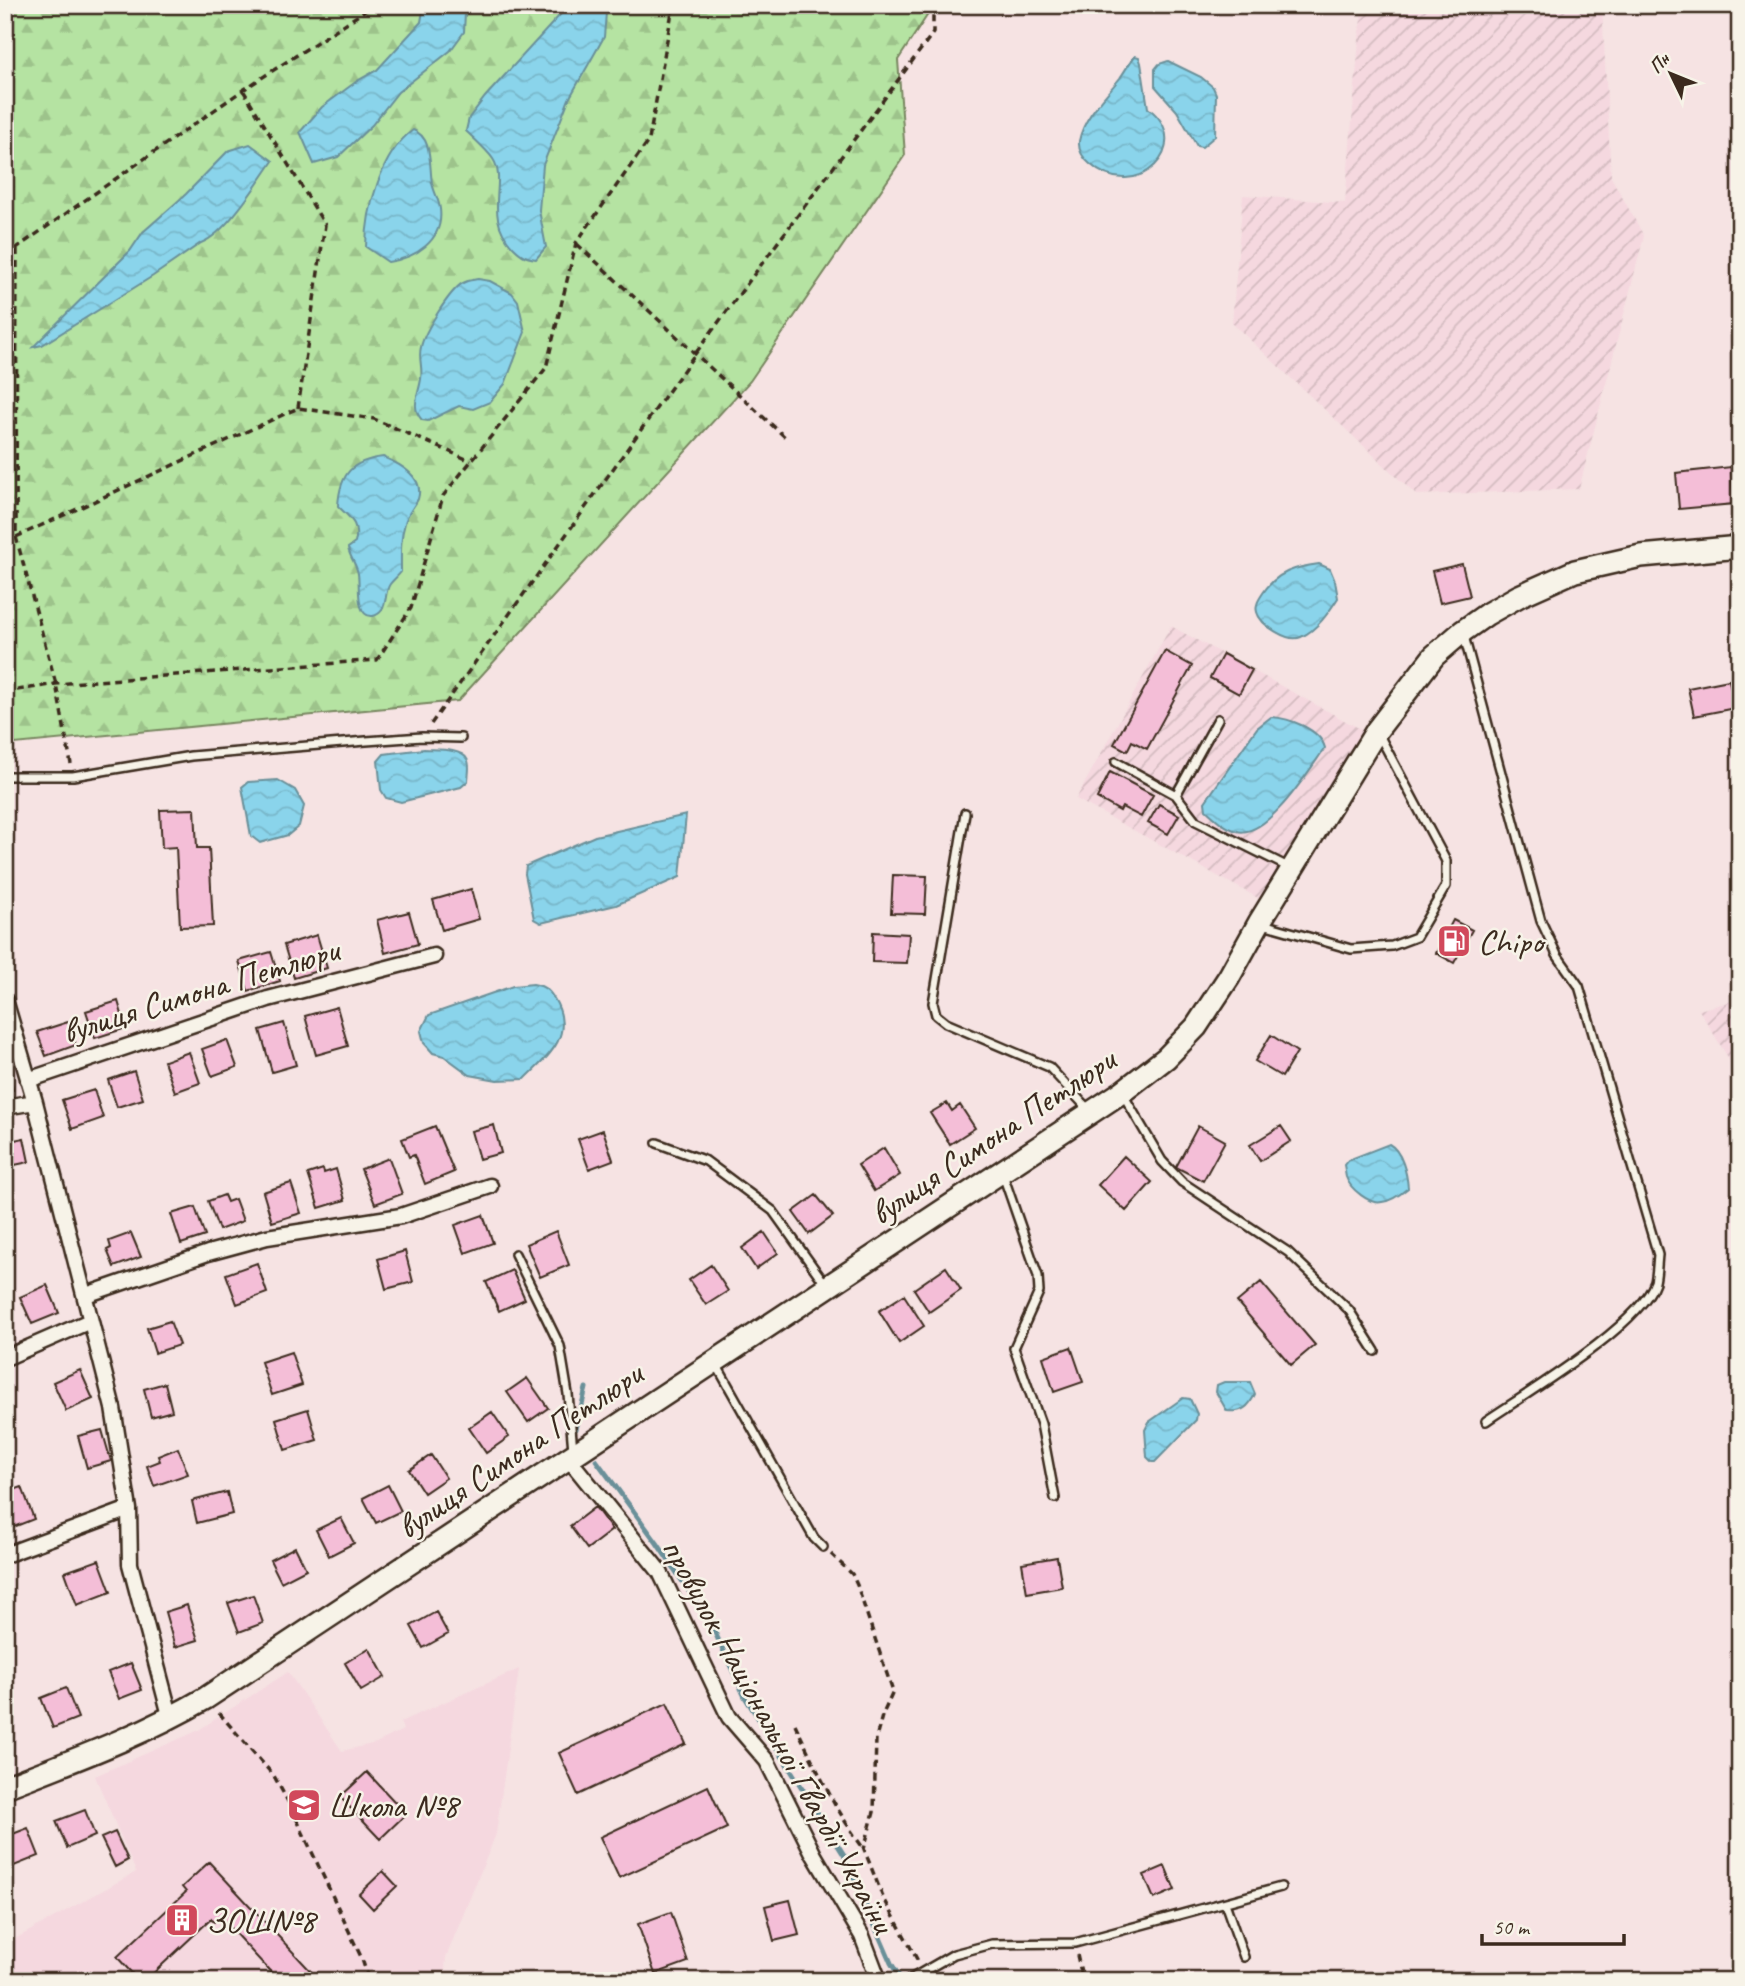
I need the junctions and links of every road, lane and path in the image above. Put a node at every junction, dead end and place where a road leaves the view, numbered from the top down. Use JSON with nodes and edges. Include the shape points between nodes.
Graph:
{"nodes":[{"id":1,"x":374,"y":5,"type":"edge"},
{"id":2,"x":657,"y":5,"type":"edge"},
{"id":3,"x":693,"y":5,"type":"edge"},
{"id":4,"x":933,"y":5,"type":"edge"},
{"id":5,"x":672,"y":12,"type":"junction"},
{"id":6,"x":243,"y":90,"type":"junction"},
{"id":7,"x":576,"y":243,"type":"junction"},
{"id":8,"x":17,"y":249,"type":"junction"},
{"id":9,"x":5,"y":250,"type":"edge"},
{"id":10,"x":5,"y":256,"type":"edge"},
{"id":11,"x":695,"y":354,"type":"junction"},
{"id":12,"x":298,"y":408,"type":"junction"},
{"id":13,"x":786,"y":438,"type":"dead end"},
{"id":14,"x":471,"y":461,"type":"junction"},
{"id":15,"x":16,"y":537,"type":"junction"},
{"id":16,"x":1740,"y":547,"type":"edge"},
{"id":17,"x":1463,"y":631,"type":"junction"},
{"id":18,"x":56,"y":684,"type":"junction"},
{"id":19,"x":5,"y":692,"type":"edge"},
{"id":20,"x":1218,"y":719,"type":"dead end"},
{"id":21,"x":1377,"y":730,"type":"junction"},
{"id":22,"x":422,"y":737,"type":"junction"},
{"id":23,"x":461,"y":738,"type":"dead end"},
{"id":24,"x":1116,"y":762,"type":"dead end"},
{"id":25,"x":5,"y":776,"type":"edge"},
{"id":26,"x":73,"y":776,"type":"junction"},
{"id":27,"x":1176,"y":795,"type":"junction"},
{"id":28,"x":965,"y":813,"type":"dead end"},
{"id":29,"x":1292,"y":869,"type":"junction"},
{"id":30,"x":1259,"y":923,"type":"junction"},
{"id":31,"x":434,"y":956,"type":"dead end"},
{"id":32,"x":5,"y":1000,"type":"edge"},
{"id":33,"x":8,"y":1018,"type":"edge"},
{"id":34,"x":28,"y":1080,"type":"junction"},
{"id":35,"x":1122,"y":1092,"type":"junction"},
{"id":36,"x":35,"y":1102,"type":"junction"},
{"id":37,"x":5,"y":1107,"type":"edge"},
{"id":38,"x":1090,"y":1111,"type":"junction"},
{"id":39,"x":657,"y":1143,"type":"dead end"},
{"id":40,"x":1001,"y":1171,"type":"junction"},
{"id":41,"x":490,"y":1186,"type":"dead end"},
{"id":42,"x":515,"y":1254,"type":"dead end"},
{"id":43,"x":826,"y":1286,"type":"junction"},
{"id":44,"x":86,"y":1295,"type":"junction"},
{"id":45,"x":90,"y":1321,"type":"junction"},
{"id":46,"x":1375,"y":1351,"type":"dead end"},
{"id":47,"x":5,"y":1358,"type":"edge"},
{"id":48,"x":714,"y":1360,"type":"junction"},
{"id":49,"x":1486,"y":1422,"type":"dead end"},
{"id":50,"x":571,"y":1456,"type":"junction"},
{"id":51,"x":1055,"y":1498,"type":"dead end"},
{"id":52,"x":129,"y":1509,"type":"junction"},
{"id":53,"x":823,"y":1547,"type":"joint"},
{"id":54,"x":5,"y":1555,"type":"edge"},
{"id":55,"x":206,"y":1698,"type":"junction"},
{"id":56,"x":171,"y":1719,"type":"junction"},
{"id":57,"x":795,"y":1724,"type":"dead end"},
{"id":58,"x":5,"y":1787,"type":"edge"},
{"id":59,"x":864,"y":1849,"type":"junction"},
{"id":60,"x":1281,"y":1887,"type":"dead end"},
{"id":61,"x":1224,"y":1903,"type":"junction"},
{"id":62,"x":1075,"y":1943,"type":"junction"},
{"id":63,"x":1244,"y":1957,"type":"dead end"},
{"id":64,"x":923,"y":1970,"type":"junction"},
{"id":65,"x":909,"y":1979,"type":"edge"},
{"id":66,"x":369,"y":1981,"type":"edge"},
{"id":67,"x":879,"y":1981,"type":"edge"},
{"id":68,"x":1083,"y":1981,"type":"edge"}],
"edges":[{"from":1,"to":6,"type":"path"},
{"from":2,"to":5,"type":"path"},
{"from":3,"to":5,"type":"path"},
{"from":4,"to":11,"type":"path","via":[[933,33]]},
{"from":5,"to":7,"type":"path","via":[[649,140]]},
{"from":6,"to":8,"type":"path"},
{"from":6,"to":12,"type":"path","via":[[325,225]]},
{"from":7,"to":11,"type":"path"},
{"from":7,"to":14,"type":"path","via":[[546,368]]},
{"from":8,"to":9,"type":"path"},
{"from":8,"to":10,"type":"path"},
{"from":8,"to":15,"type":"path"},
{"from":11,"to":13,"type":"path"},
{"from":11,"to":22,"type":"path"},
{"from":12,"to":14,"type":"path","via":[[374,419]]},
{"from":12,"to":15,"type":"path"},
{"from":14,"to":18,"type":"path","via":[[443,496],[411,608],[377,660]]},
{"from":15,"to":18,"type":"path"},
{"from":16,"to":17,"type":"main road","name":"вулиця Симона Петлюри","via":[[1641,556],[1575,571],[1519,596]]},
{"from":17,"to":21,"type":"main road","name":"вулиця Симона Петлюри","via":[[1434,656]]},
{"from":17,"to":49,"type":"lane","via":[[1541,921],[1579,986],[1658,1255],[1654,1283],[1618,1329]]},
{"from":18,"to":19,"type":"path"},
{"from":18,"to":26,"type":"path"},
{"from":20,"to":27,"type":"lane"},
{"from":21,"to":29,"type":"main road","name":"вулиця Симона Петлюри"},
{"from":21,"to":30,"type":"lane","via":[[1446,861],[1446,886],[1416,937],[1392,946],[1351,949]]},
{"from":22,"to":23,"type":"lane"},
{"from":22,"to":26,"type":"lane","via":[[191,756]]},
{"from":24,"to":27,"type":"lane"},
{"from":25,"to":26,"type":"lane"},
{"from":27,"to":29,"type":"lane","via":[[1196,821]]},
{"from":28,"to":38,"type":"lane","via":[[933,1003],[936,1015],[1049,1067]]},
{"from":29,"to":30,"type":"main road","name":"вулиця Симона Петлюри"},
{"from":30,"to":35,"type":"main road","name":"вулиця Симона Петлюри","via":[[1196,1027]]},
{"from":31,"to":34,"type":"street","name":"вулиця Симона Петлюри","via":[[268,999]]},
{"from":32,"to":33,"type":"street","name":"вулиця Симона Петлюри"},
{"from":33,"to":34,"type":"street","name":"вулиця Симона Петлюри"},
{"from":34,"to":36,"type":"street","name":"вулиця Симона Петлюри"},
{"from":35,"to":38,"type":"main road","name":"вулиця Симона Петлюри"},
{"from":35,"to":46,"type":"lane","via":[[1162,1161],[1182,1182],[1288,1252],[1349,1310]]},
{"from":36,"to":37,"type":"street"},
{"from":36,"to":44,"type":"street","name":"вулиця Симона Петлюри"},
{"from":38,"to":40,"type":"main road","name":"вулиця Симона Петлюри"},
{"from":39,"to":43,"type":"lane","via":[[706,1161],[773,1211]]},
{"from":40,"to":43,"type":"main road","name":"вулиця Симона Петлюри"},
{"from":40,"to":51,"type":"lane","via":[[1038,1276],[1039,1292],[1014,1348],[1041,1424]]},
{"from":41,"to":44,"type":"street","via":[[401,1216],[256,1240]]},
{"from":42,"to":50,"type":"lane","via":[[560,1346]]},
{"from":43,"to":48,"type":"main road","name":"вулиця Симона Петлюри"},
{"from":44,"to":45,"type":"street","name":"вулиця Симона Петлюри"},
{"from":45,"to":47,"type":"street"},
{"from":45,"to":52,"type":"street","name":"вулиця Симона Петлюри","via":[[113,1408]]},
{"from":48,"to":50,"type":"main road","name":"вулиця Симона Петлюри"},
{"from":48,"to":53,"type":"lane"},
{"from":50,"to":55,"type":"main road","name":"вулиця Симона Петлюри"},
{"from":50,"to":67,"type":"street","name":"провулок Національної Гвардії України","via":[[660,1572],[729,1717],[767,1760],[814,1855],[862,1936]]},
{"from":52,"to":54,"type":"street"},
{"from":52,"to":56,"type":"street","name":"вулиця Симона Петлюри","via":[[131,1564]]},
{"from":53,"to":59,"type":"path","via":[[857,1584],[893,1692],[876,1738],[874,1812]]},
{"from":55,"to":56,"type":"main road","name":"вулиця Симона Петлюри"},
{"from":55,"to":66,"type":"path","via":[[274,1776]]},
{"from":56,"to":58,"type":"main road","name":"вулиця Симона Петлюри"},
{"from":57,"to":59,"type":"path","via":[[822,1783]]},
{"from":59,"to":64,"type":"path","via":[[882,1895]]},
{"from":60,"to":61,"type":"lane"},
{"from":61,"to":62,"type":"lane"},
{"from":61,"to":63,"type":"lane"},
{"from":62,"to":64,"type":"lane","via":[[992,1944],[954,1954]]},
{"from":62,"to":68,"type":"path"},
{"from":64,"to":65,"type":"lane"}]}
